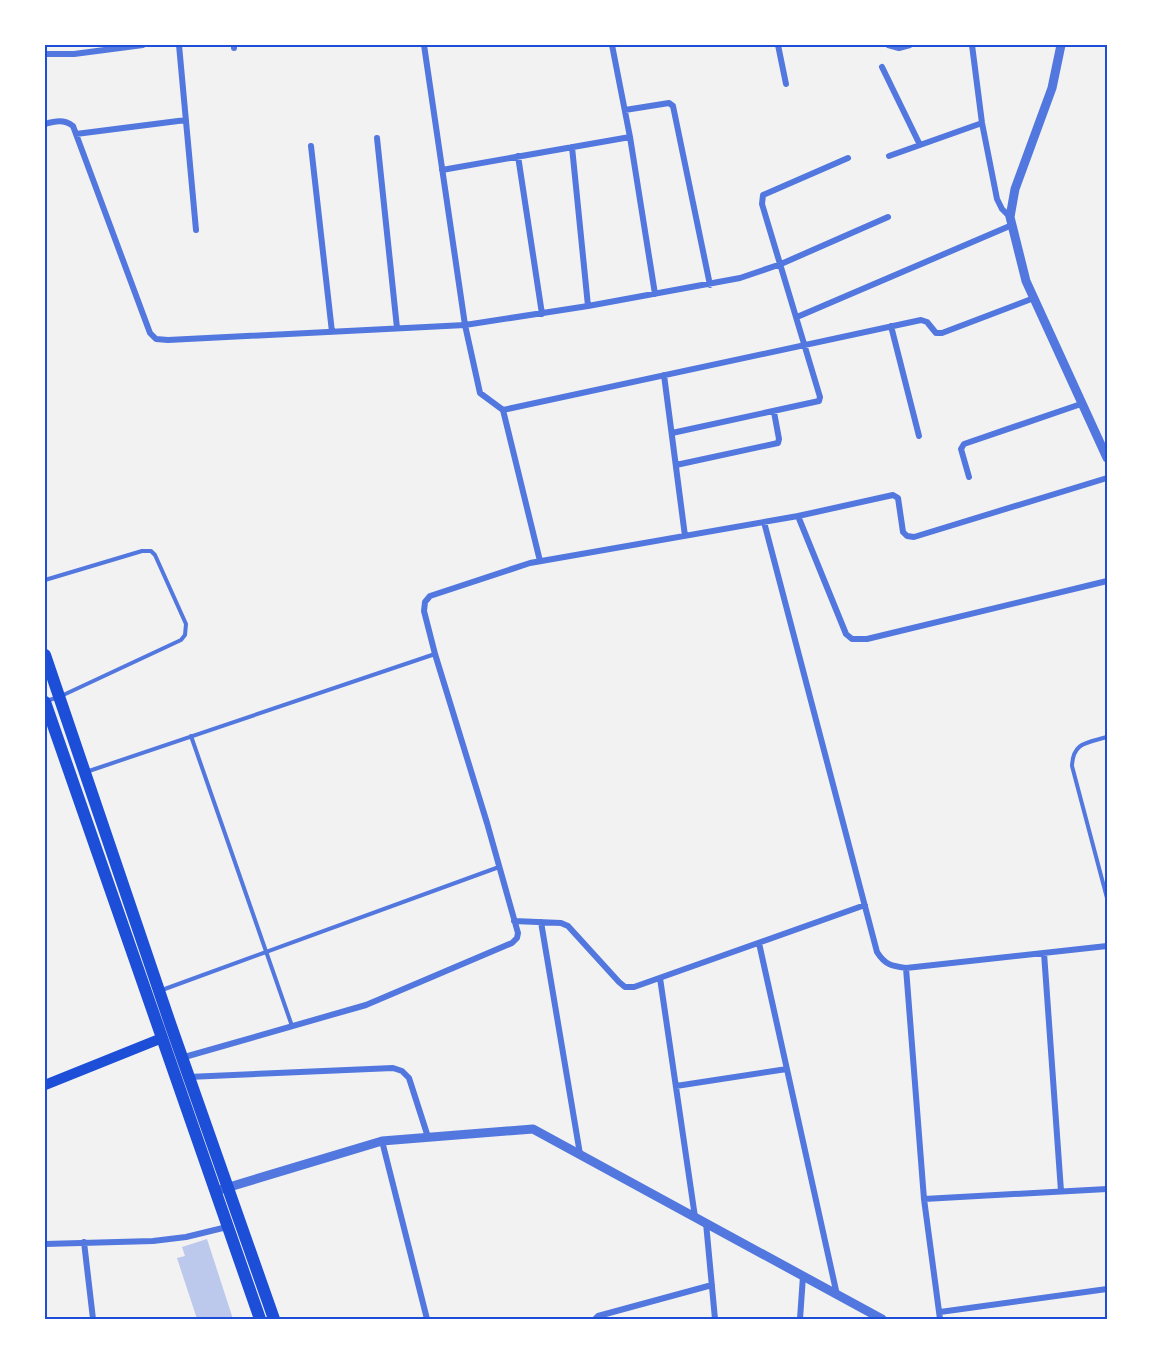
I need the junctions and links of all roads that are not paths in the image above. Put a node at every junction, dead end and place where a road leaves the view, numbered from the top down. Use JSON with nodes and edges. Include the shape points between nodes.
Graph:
{"nodes":[{"id":1,"x":143,"y":45,"type":"edge"},
{"id":2,"x":179,"y":45,"type":"edge"},
{"id":3,"x":424,"y":45,"type":"edge"},
{"id":4,"x":612,"y":45,"type":"edge"},
{"id":5,"x":778,"y":45,"type":"edge"},
{"id":6,"x":888,"y":45,"type":"edge"},
{"id":7,"x":910,"y":45,"type":"edge"},
{"id":8,"x":972,"y":45,"type":"edge"},
{"id":9,"x":1061,"y":45,"type":"edge"},
{"id":10,"x":45,"y":54,"type":"edge"},
{"id":11,"x":882,"y":68,"type":"dead end"},
{"id":12,"x":786,"y":84,"type":"dead end"},
{"id":13,"x":625,"y":110,"type":"junction"},
{"id":14,"x":186,"y":120,"type":"junction"},
{"id":15,"x":982,"y":123,"type":"junction"},
{"id":16,"x":45,"y":124,"type":"edge"},
{"id":17,"x":76,"y":134,"type":"junction"},
{"id":18,"x":630,"y":137,"type":"junction"},
{"id":19,"x":377,"y":138,"type":"dead end"},
{"id":20,"x":920,"y":145,"type":"junction"},
{"id":21,"x":311,"y":146,"type":"dead end"},
{"id":22,"x":572,"y":147,"type":"junction"},
{"id":23,"x":518,"y":156,"type":"junction"},
{"id":24,"x":889,"y":156,"type":"dead end"},
{"id":25,"x":848,"y":158,"type":"dead end"},
{"id":26,"x":442,"y":170,"type":"junction"},
{"id":27,"x":888,"y":218,"type":"dead end"},
{"id":28,"x":1011,"y":221,"type":"junction"},
{"id":29,"x":196,"y":230,"type":"dead end"},
{"id":30,"x":781,"y":264,"type":"junction"},
{"id":31,"x":710,"y":285,"type":"junction"},
{"id":32,"x":655,"y":294,"type":"junction"},
{"id":33,"x":1034,"y":298,"type":"junction"},
{"id":34,"x":588,"y":306,"type":"junction"},
{"id":35,"x":542,"y":314,"type":"junction"},
{"id":36,"x":797,"y":317,"type":"junction"},
{"id":37,"x":465,"y":325,"type":"junction"},
{"id":38,"x":891,"y":326,"type":"junction"},
{"id":39,"x":397,"y":328,"type":"junction"},
{"id":40,"x":332,"y":332,"type":"junction"},
{"id":41,"x":805,"y":345,"type":"junction"},
{"id":42,"x":664,"y":375,"type":"junction"},
{"id":43,"x":1081,"y":404,"type":"junction"},
{"id":44,"x":502,"y":410,"type":"junction"},
{"id":45,"x":774,"y":412,"type":"junction"},
{"id":46,"x":672,"y":434,"type":"junction"},
{"id":47,"x":919,"y":436,"type":"dead end"},
{"id":48,"x":1107,"y":458,"type":"edge"},
{"id":49,"x":676,"y":465,"type":"junction"},
{"id":50,"x":969,"y":477,"type":"dead end"},
{"id":51,"x":1107,"y":478,"type":"edge"},
{"id":52,"x":798,"y":516,"type":"junction"},
{"id":53,"x":764,"y":522,"type":"junction"},
{"id":54,"x":685,"y":536,"type":"junction"},
{"id":55,"x":540,"y":561,"type":"junction"},
{"id":56,"x":45,"y":580,"type":"edge"},
{"id":57,"x":1107,"y":581,"type":"edge"},
{"id":58,"x":435,"y":654,"type":"junction"},
{"id":59,"x":45,"y":655,"type":"edge"},
{"id":60,"x":59,"y":697,"type":"junction"},
{"id":61,"x":45,"y":701,"type":"edge"},
{"id":62,"x":191,"y":736,"type":"junction"},
{"id":63,"x":1107,"y":737,"type":"edge"},
{"id":64,"x":85,"y":772,"type":"junction"},
{"id":65,"x":499,"y":867,"type":"junction"},
{"id":66,"x":1107,"y":898,"type":"edge"},
{"id":67,"x":865,"y":905,"type":"junction"},
{"id":68,"x":514,"y":921,"type":"junction"},
{"id":69,"x":541,"y":922,"type":"junction"},
{"id":70,"x":759,"y":943,"type":"junction"},
{"id":71,"x":1107,"y":946,"type":"edge"},
{"id":72,"x":267,"y":953,"type":"junction"},
{"id":73,"x":1044,"y":953,"type":"junction"},
{"id":74,"x":906,"y":968,"type":"junction"},
{"id":75,"x":660,"y":978,"type":"junction"},
{"id":76,"x":159,"y":991,"type":"junction"},
{"id":77,"x":292,"y":1026,"type":"junction"},
{"id":78,"x":162,"y":1038,"type":"junction"},
{"id":79,"x":176,"y":1059,"type":"junction"},
{"id":80,"x":787,"y":1069,"type":"junction"},
{"id":81,"x":176,"y":1077,"type":"junction"},
{"id":82,"x":189,"y":1077,"type":"junction"},
{"id":83,"x":45,"y":1085,"type":"edge"},
{"id":84,"x":676,"y":1086,"type":"junction"},
{"id":85,"x":428,"y":1137,"type":"junction"},
{"id":86,"x":382,"y":1141,"type":"junction"},
{"id":87,"x":580,"y":1154,"type":"junction"},
{"id":88,"x":228,"y":1187,"type":"junction"},
{"id":89,"x":1107,"y":1189,"type":"edge"},
{"id":90,"x":216,"y":1191,"type":"junction"},
{"id":91,"x":1061,"y":1191,"type":"junction"},
{"id":92,"x":924,"y":1199,"type":"junction"},
{"id":93,"x":695,"y":1217,"type":"junction"},
{"id":94,"x":706,"y":1223,"type":"junction"},
{"id":95,"x":228,"y":1227,"type":"junction"},
{"id":96,"x":84,"y":1242,"type":"junction"},
{"id":97,"x":45,"y":1245,"type":"edge"},
{"id":98,"x":803,"y":1276,"type":"junction"},
{"id":99,"x":712,"y":1285,"type":"junction"},
{"id":100,"x":1107,"y":1289,"type":"edge"},
{"id":101,"x":837,"y":1295,"type":"junction"},
{"id":102,"x":940,"y":1316,"type":"edge"},
{"id":103,"x":93,"y":1319,"type":"edge"},
{"id":104,"x":260,"y":1319,"type":"edge"},
{"id":105,"x":274,"y":1319,"type":"edge"},
{"id":106,"x":427,"y":1319,"type":"edge"},
{"id":107,"x":595,"y":1319,"type":"edge"},
{"id":108,"x":715,"y":1319,"type":"edge"},
{"id":109,"x":800,"y":1319,"type":"edge"},
{"id":110,"x":882,"y":1319,"type":"edge"}],
"edges":[{"from":1,"to":10,"type":"street"},
{"from":2,"to":14,"type":"street"},
{"from":3,"to":26,"type":"street"},
{"from":4,"to":13,"type":"street"},
{"from":5,"to":12,"type":"street"},
{"from":6,"to":7,"type":"street"},
{"from":8,"to":15,"type":"street"},
{"from":9,"to":28,"type":"street","via":[[1052,88],[1015,189]]},
{"from":11,"to":20,"type":"street"},
{"from":13,"to":18,"type":"street"},
{"from":13,"to":31,"type":"street","via":[[669,103],[673,106]]},
{"from":14,"to":17,"type":"street"},
{"from":14,"to":29,"type":"street"},
{"from":15,"to":20,"type":"street"},
{"from":15,"to":28,"type":"street","via":[[997,198]]},
{"from":16,"to":17,"type":"street","via":[[67,121]]},
{"from":17,"to":40,"type":"street","via":[[150,333],[156,339]]},
{"from":18,"to":22,"type":"street"},
{"from":18,"to":32,"type":"street"},
{"from":19,"to":39,"type":"street"},
{"from":20,"to":24,"type":"street"},
{"from":21,"to":40,"type":"street"},
{"from":22,"to":23,"type":"street"},
{"from":22,"to":34,"type":"street"},
{"from":23,"to":26,"type":"street"},
{"from":23,"to":35,"type":"street"},
{"from":25,"to":30,"type":"street","via":[[763,195],[762,204]]},
{"from":26,"to":37,"type":"street"},
{"from":27,"to":30,"type":"street"},
{"from":28,"to":33,"type":"street"},
{"from":28,"to":36,"type":"street"},
{"from":30,"to":31,"type":"street"},
{"from":30,"to":36,"type":"street"},
{"from":31,"to":32,"type":"street"},
{"from":32,"to":34,"type":"street"},
{"from":33,"to":38,"type":"street","via":[[942,333],[936,333],[921,320]]},
{"from":33,"to":43,"type":"street"},
{"from":34,"to":35,"type":"street"},
{"from":35,"to":37,"type":"street"},
{"from":36,"to":41,"type":"street"},
{"from":37,"to":39,"type":"street"},
{"from":37,"to":44,"type":"street","via":[[480,393]]},
{"from":38,"to":41,"type":"street"},
{"from":38,"to":47,"type":"street"},
{"from":39,"to":40,"type":"street"},
{"from":41,"to":42,"type":"street"},
{"from":41,"to":45,"type":"street","via":[[819,401]]},
{"from":42,"to":44,"type":"street"},
{"from":42,"to":46,"type":"street"},
{"from":43,"to":48,"type":"street"},
{"from":43,"to":50,"type":"street","via":[[964,444],[961,449]]},
{"from":44,"to":55,"type":"street"},
{"from":45,"to":46,"type":"street"},
{"from":45,"to":49,"type":"street","via":[[778,442]]},
{"from":46,"to":49,"type":"street"},
{"from":49,"to":54,"type":"street"},
{"from":51,"to":52,"type":"street","via":[[915,537],[903,532],[898,498],[893,495]]},
{"from":52,"to":53,"type":"street"},
{"from":52,"to":57,"type":"street","via":[[846,633],[852,639],[867,639]]},
{"from":53,"to":54,"type":"street"},
{"from":53,"to":67,"type":"street"},
{"from":54,"to":55,"type":"street"},
{"from":55,"to":58,"type":"street","via":[[430,596],[424,611]]},
{"from":56,"to":60,"type":"lane","via":[[151,551],[186,624],[181,640]]},
{"from":58,"to":62,"type":"lane"},
{"from":58,"to":65,"type":"street"},
{"from":59,"to":60,"type":"highway"},
{"from":60,"to":61,"type":"lane"},
{"from":60,"to":64,"type":"highway"},
{"from":61,"to":78,"type":"highway"},
{"from":62,"to":64,"type":"lane"},
{"from":62,"to":72,"type":"lane"},
{"from":63,"to":66,"type":"lane","via":[[1079,746],[1073,754],[1072,766]]},
{"from":64,"to":76,"type":"highway"},
{"from":65,"to":68,"type":"street"},
{"from":65,"to":72,"type":"lane"},
{"from":67,"to":70,"type":"street"},
{"from":67,"to":74,"type":"street","via":[[883,962]]},
{"from":68,"to":69,"type":"street"},
{"from":68,"to":77,"type":"street","via":[[518,933],[512,943],[366,1005]]},
{"from":69,"to":75,"type":"street","via":[[568,926],[625,987]]},
{"from":69,"to":87,"type":"street"},
{"from":70,"to":75,"type":"street"},
{"from":70,"to":80,"type":"street"},
{"from":71,"to":73,"type":"street"},
{"from":72,"to":76,"type":"lane"},
{"from":72,"to":77,"type":"lane"},
{"from":73,"to":74,"type":"street"},
{"from":73,"to":91,"type":"street"},
{"from":74,"to":92,"type":"street"},
{"from":75,"to":84,"type":"street"},
{"from":76,"to":79,"type":"highway"},
{"from":77,"to":79,"type":"street"},
{"from":78,"to":79,"type":"highway"},
{"from":78,"to":83,"type":"main road"},
{"from":79,"to":81,"type":"highway"},
{"from":79,"to":82,"type":"highway"},
{"from":80,"to":84,"type":"street"},
{"from":80,"to":101,"type":"street"},
{"from":81,"to":82,"type":"street"},
{"from":81,"to":90,"type":"highway"},
{"from":82,"to":85,"type":"street","via":[[393,1068],[409,1078]]},
{"from":82,"to":88,"type":"highway"},
{"from":84,"to":93,"type":"street"},
{"from":85,"to":86,"type":"street"},
{"from":85,"to":87,"type":"street","via":[[533,1129]]},
{"from":86,"to":88,"type":"street"},
{"from":86,"to":106,"type":"street"},
{"from":87,"to":93,"type":"street"},
{"from":88,"to":90,"type":"street"},
{"from":88,"to":105,"type":"highway"},
{"from":89,"to":91,"type":"street"},
{"from":90,"to":95,"type":"highway"},
{"from":91,"to":92,"type":"street"},
{"from":92,"to":102,"type":"street"},
{"from":93,"to":94,"type":"street"},
{"from":94,"to":98,"type":"street"},
{"from":94,"to":99,"type":"street"},
{"from":95,"to":96,"type":"street","via":[[175,1238]]},
{"from":95,"to":104,"type":"highway"},
{"from":96,"to":97,"type":"street"},
{"from":96,"to":103,"type":"street"},
{"from":98,"to":101,"type":"street"},
{"from":98,"to":109,"type":"street"},
{"from":99,"to":107,"type":"street"},
{"from":99,"to":108,"type":"street"},
{"from":100,"to":102,"type":"street"},
{"from":101,"to":110,"type":"street"}]}
